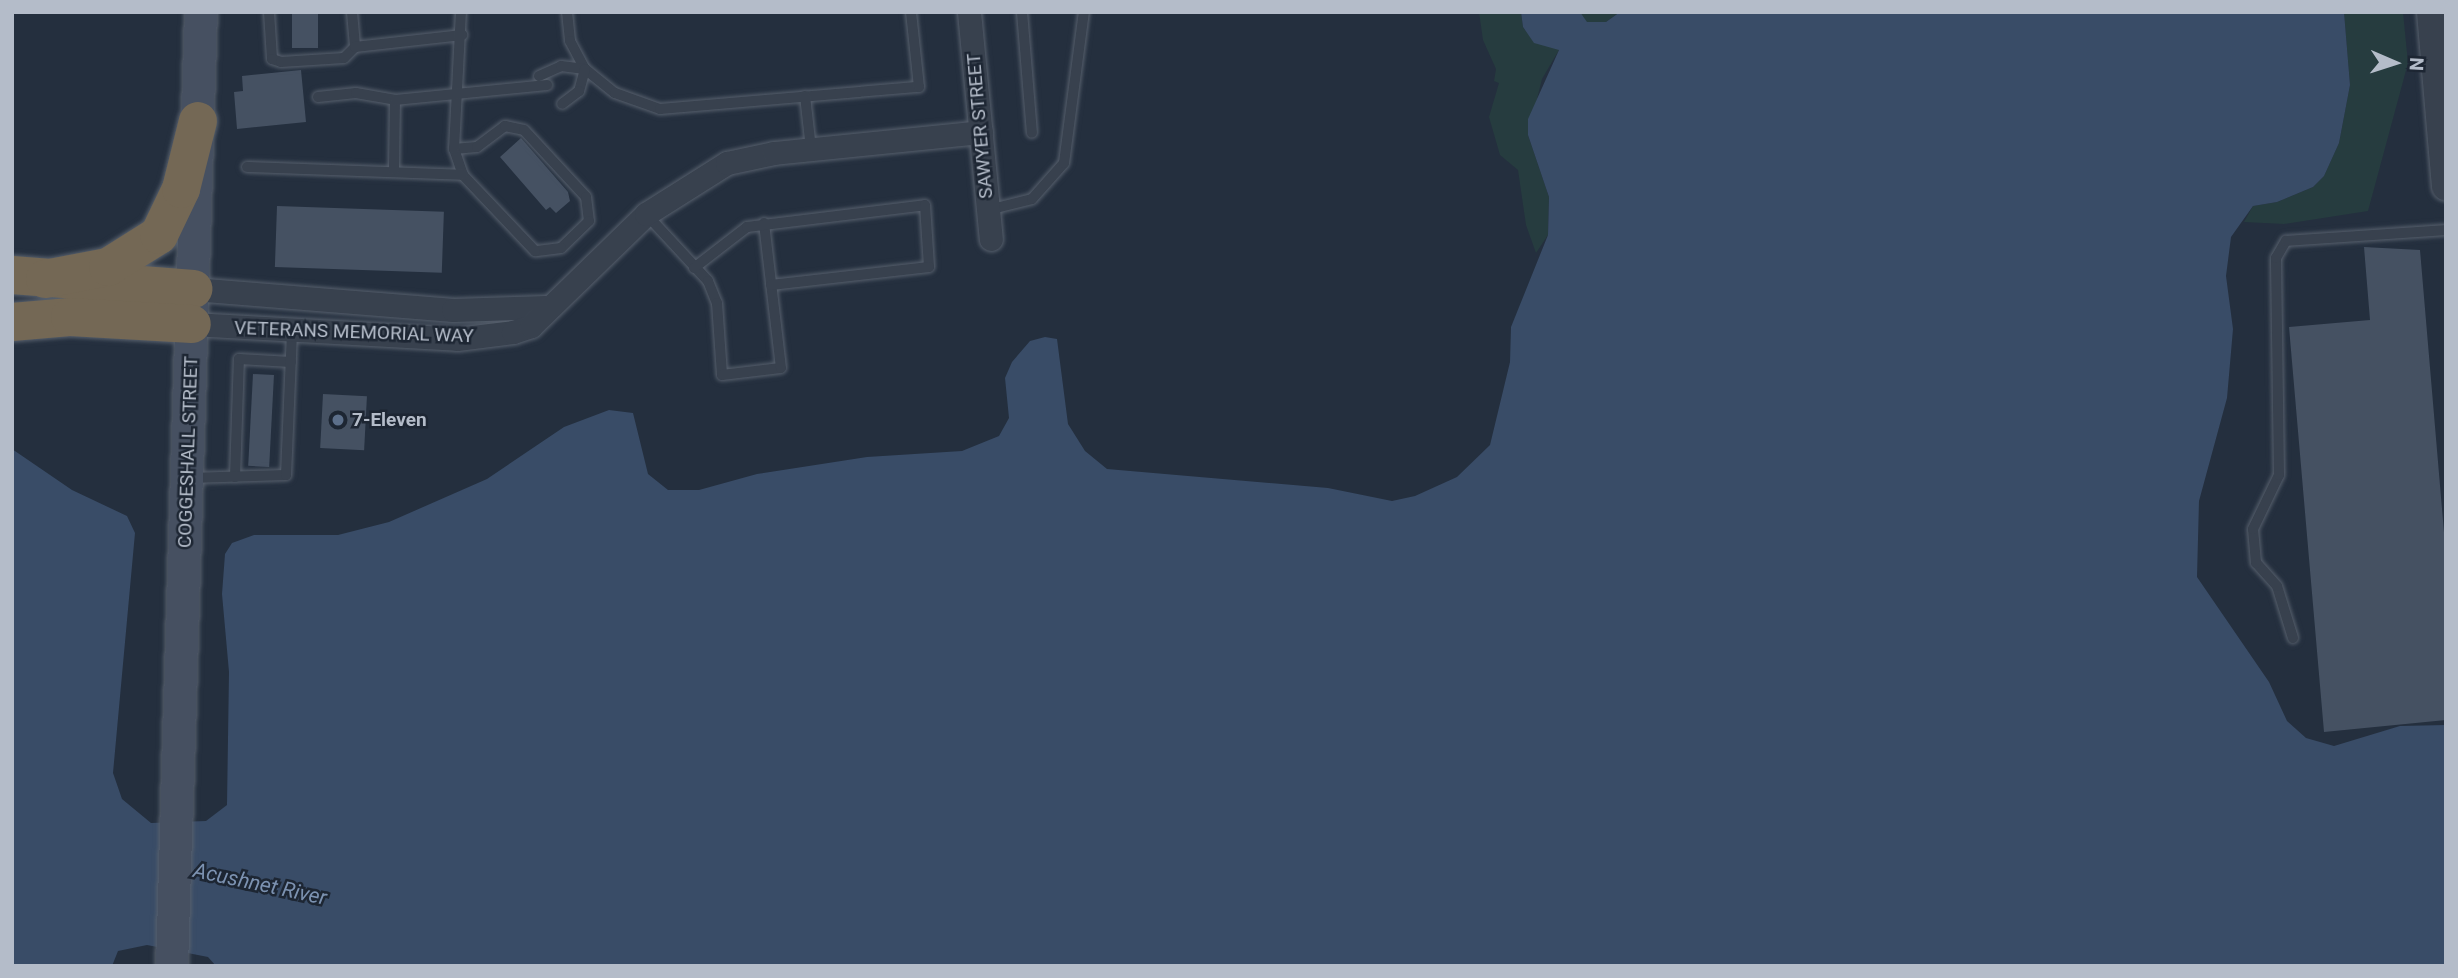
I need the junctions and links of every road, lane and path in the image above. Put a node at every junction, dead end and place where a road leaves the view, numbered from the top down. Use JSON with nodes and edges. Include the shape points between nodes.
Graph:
{"nodes":[{"id":1,"x":201,"y":12,"type":"edge"},
{"id":2,"x":269,"y":12,"type":"edge"},
{"id":3,"x":352,"y":12,"type":"edge"},
{"id":4,"x":461,"y":12,"type":"edge"},
{"id":5,"x":568,"y":12,"type":"edge"},
{"id":6,"x":911,"y":12,"type":"edge"},
{"id":7,"x":969,"y":12,"type":"edge"},
{"id":8,"x":1022,"y":12,"type":"edge"},
{"id":9,"x":1084,"y":12,"type":"edge"},
{"id":10,"x":2431,"y":12,"type":"edge"},
{"id":11,"x":462,"y":35,"type":"junction"},
{"id":12,"x":355,"y":47,"type":"junction"},
{"id":13,"x":584,"y":69,"type":"junction"},
{"id":14,"x":2441,"y":82,"type":"edge"},
{"id":15,"x":805,"y":96,"type":"junction"},
{"id":16,"x":318,"y":97,"type":"dead end"},
{"id":17,"x":456,"y":98,"type":"junction"},
{"id":18,"x":395,"y":100,"type":"junction"},
{"id":19,"x":562,"y":104,"type":"dead end"},
{"id":20,"x":198,"y":121,"type":"junction"},
{"id":21,"x":981,"y":132,"type":"junction"},
{"id":22,"x":1032,"y":133,"type":"dead end"},
{"id":23,"x":454,"y":149,"type":"junction"},
{"id":24,"x":811,"y":149,"type":"junction"},
{"id":25,"x":247,"y":167,"type":"dead end"},
{"id":26,"x":394,"y":170,"type":"junction"},
{"id":27,"x":463,"y":174,"type":"junction"},
{"id":28,"x":2446,"y":186,"type":"edge"},
{"id":29,"x":988,"y":211,"type":"junction"},
{"id":30,"x":646,"y":214,"type":"junction"},
{"id":31,"x":764,"y":223,"type":"junction"},
{"id":32,"x":2446,"y":230,"type":"edge"},
{"id":33,"x":991,"y":239,"type":"dead end"},
{"id":34,"x":694,"y":268,"type":"junction"},
{"id":35,"x":29,"y":277,"type":"edge"},
{"id":36,"x":771,"y":285,"type":"junction"},
{"id":37,"x":192,"y":307,"type":"junction"},
{"id":38,"x":546,"y":307,"type":"junction"},
{"id":39,"x":12,"y":322,"type":"edge"},
{"id":40,"x":292,"y":330,"type":"junction"},
{"id":41,"x":291,"y":362,"type":"junction"},
{"id":42,"x":235,"y":477,"type":"junction"},
{"id":43,"x":187,"y":478,"type":"junction"},
{"id":44,"x":2293,"y":638,"type":"dead end"},
{"id":45,"x":172,"y":962,"type":"edge"}],
"edges":[{"from":1,"to":20,"type":"main road","name":"COGGESHALL STREET"},
{"from":2,"to":12,"type":"lane","via":[[272,59],[344,58]]},
{"from":3,"to":12,"type":"lane"},
{"from":4,"to":11,"type":"lane"},
{"from":5,"to":13,"type":"lane","via":[[570,41]]},
{"from":6,"to":15,"type":"lane","via":[[919,87]]},
{"from":7,"to":21,"type":"street","name":"SAWYER STREET"},
{"from":8,"to":22,"type":"lane"},
{"from":9,"to":29,"type":"lane","via":[[1064,163],[1032,199]]},
{"from":10,"to":14,"type":"street"},
{"from":11,"to":12,"type":"lane"},
{"from":11,"to":17,"type":"lane"},
{"from":13,"to":15,"type":"lane","via":[[615,93],[660,108]]},
{"from":13,"to":17,"type":"lane","via":[[561,66],[543,80]]},
{"from":13,"to":19,"type":"lane","via":[[579,91]]},
{"from":14,"to":28,"type":"street"},
{"from":15,"to":24,"type":"lane"},
{"from":16,"to":18,"type":"lane","via":[[356,93]]},
{"from":17,"to":18,"type":"lane"},
{"from":17,"to":23,"type":"lane"},
{"from":18,"to":26,"type":"lane"},
{"from":20,"to":35,"type":"highway","via":[[181,189],[159,235],[108,268]]},
{"from":20,"to":37,"type":"main road","name":"COGGESHALL STREET"},
{"from":21,"to":24,"type":"street","name":"VETERANS MEMORIAL WAY"},
{"from":21,"to":29,"type":"street","name":"SAWYER STREET"},
{"from":23,"to":27,"type":"lane"},
{"from":23,"to":27,"type":"lane","via":[[477,147],[505,126],[515,126],[586,197],[589,221],[561,248],[535,251]]},
{"from":24,"to":30,"type":"street","name":"VETERANS MEMORIAL WAY","via":[[727,163]]},
{"from":25,"to":26,"type":"lane"},
{"from":26,"to":27,"type":"lane"},
{"from":29,"to":33,"type":"street","name":"SAWYER STREET"},
{"from":30,"to":34,"type":"lane"},
{"from":30,"to":38,"type":"street","name":"VETERANS MEMORIAL WAY","via":[[574,289]]},
{"from":31,"to":34,"type":"lane","via":[[734,235]]},
{"from":31,"to":36,"type":"lane"},
{"from":31,"to":36,"type":"lane","via":[[925,205],[929,267]]},
{"from":32,"to":44,"type":"lane","via":[[2286,241],[2276,258],[2279,475],[2253,529],[2256,563],[2277,586]]},
{"from":34,"to":36,"type":"lane","via":[[708,281],[717,303],[722,375],[781,368]]},
{"from":35,"to":37,"type":"highway"},
{"from":37,"to":38,"type":"street","name":"VETERANS MEMORIAL WAY"},
{"from":37,"to":39,"type":"highway"},
{"from":37,"to":40,"type":"street","name":"VETERANS MEMORIAL WAY"},
{"from":37,"to":43,"type":"main road","name":"COGGESHALL STREET"},
{"from":38,"to":40,"type":"street","name":"VETERANS MEMORIAL WAY","via":[[531,326],[476,338]]},
{"from":40,"to":41,"type":"lane"},
{"from":41,"to":42,"type":"lane","via":[[286,475]]},
{"from":41,"to":42,"type":"lane","via":[[239,359]]},
{"from":42,"to":43,"type":"lane"},
{"from":43,"to":45,"type":"main road","name":"COGGESHALL STREET"}]}
